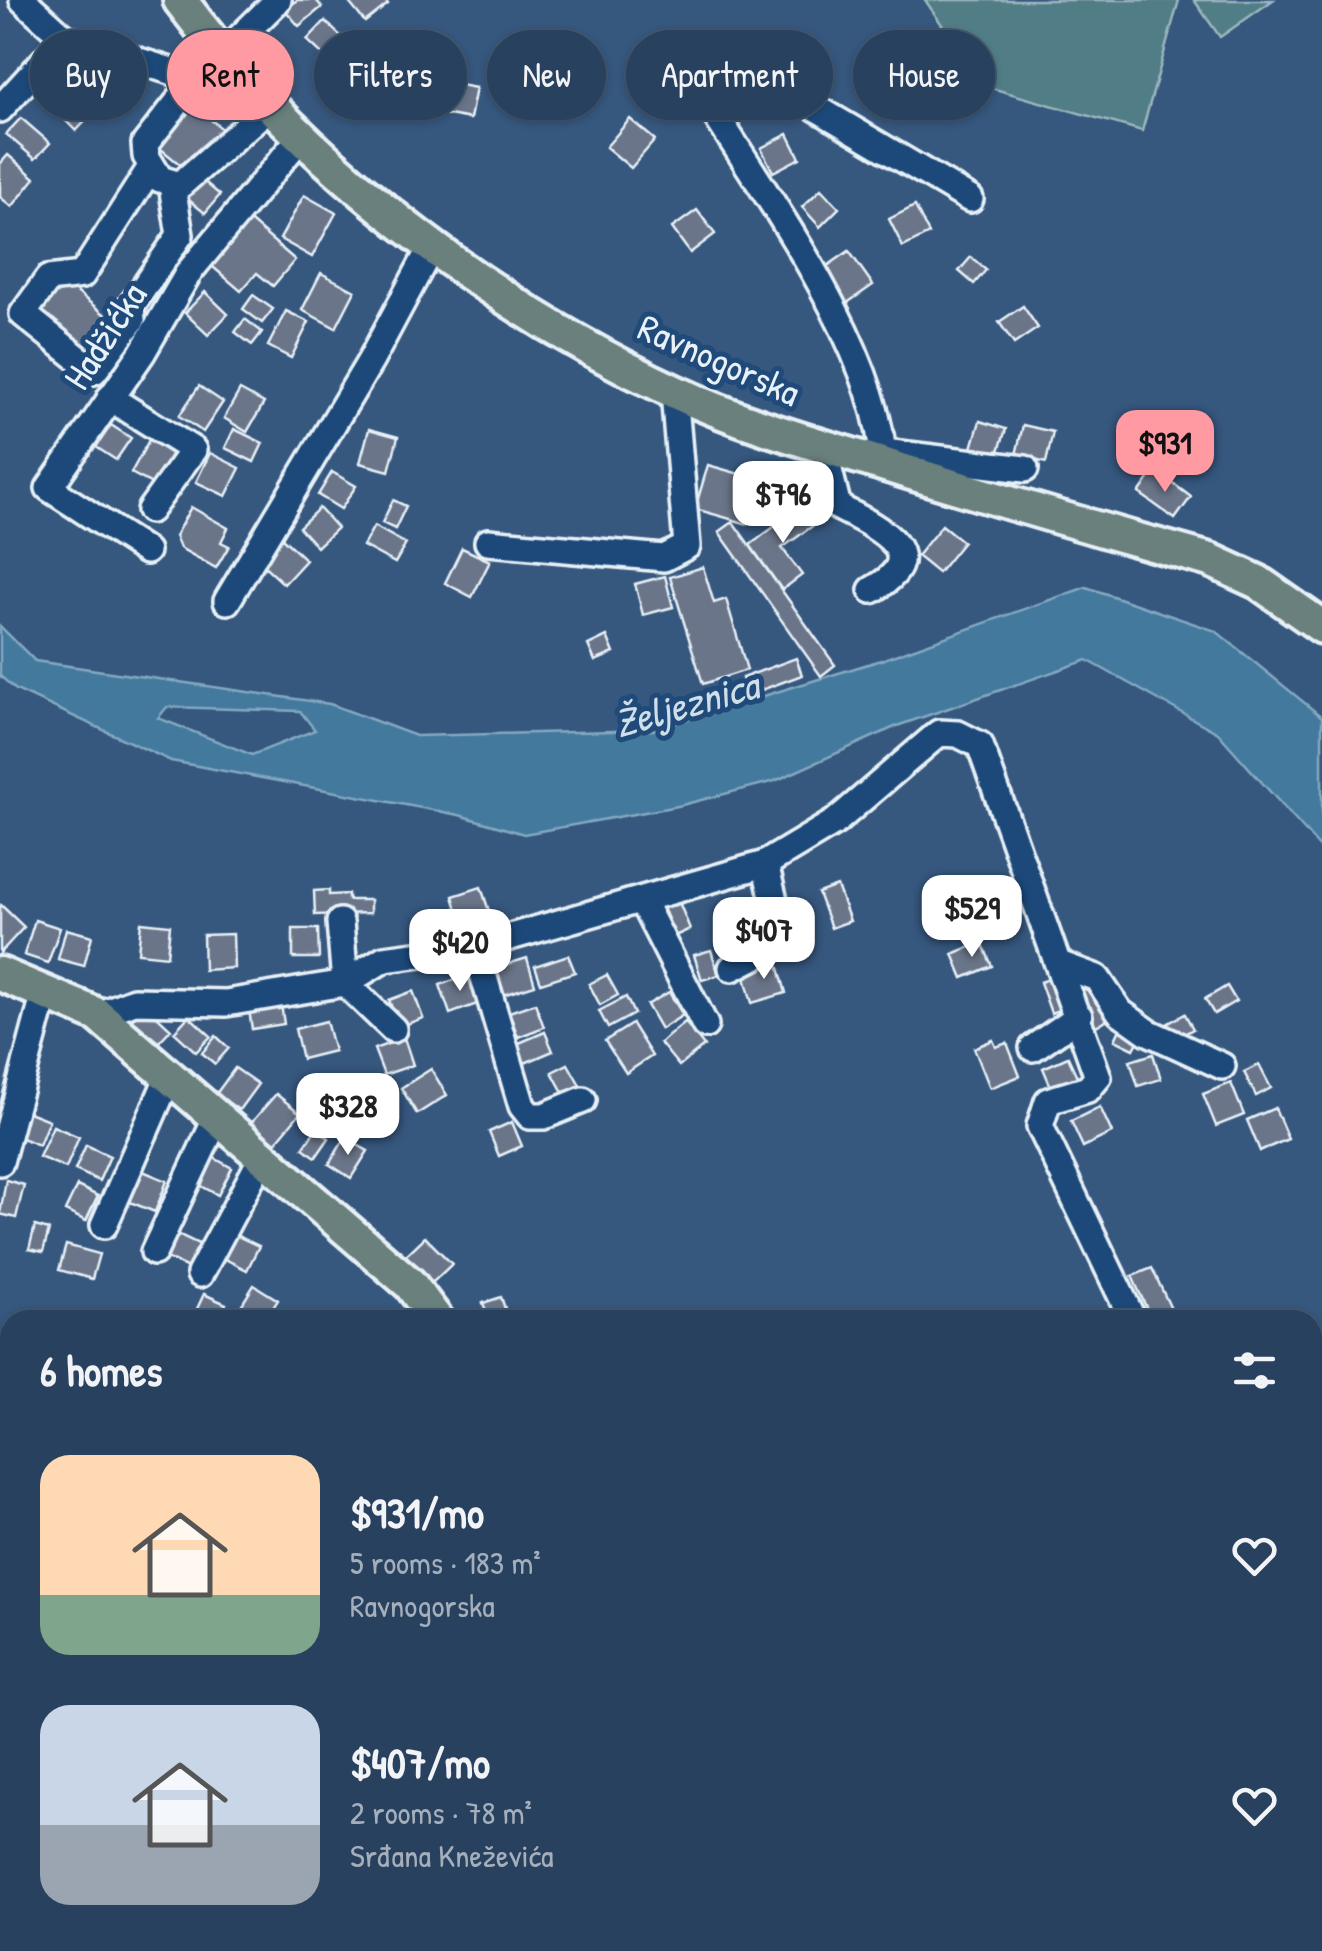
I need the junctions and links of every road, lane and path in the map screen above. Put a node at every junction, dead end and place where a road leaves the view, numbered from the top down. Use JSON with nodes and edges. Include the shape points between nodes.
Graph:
{"nodes":[{"id":1,"x":23,"y":0,"type":"edge"},
{"id":2,"x":180,"y":0,"type":"edge"},
{"id":3,"x":278,"y":0,"type":"edge"},
{"id":4,"x":56,"y":30,"type":"edge"},
{"id":5,"x":202,"y":30,"type":"edge"},
{"id":6,"x":250,"y":30,"type":"edge"},
{"id":7,"x":30,"y":76,"type":"edge"},
{"id":8,"x":0,"y":109,"type":"edge"},
{"id":9,"x":167,"y":115,"type":"edge"},
{"id":10,"x":254,"y":120,"type":"edge"},
{"id":11,"x":282,"y":120,"type":"edge"},
{"id":12,"x":300,"y":138,"type":"junction"},
{"id":13,"x":151,"y":167,"type":"junction"},
{"id":14,"x":172,"y":186,"type":"junction"},
{"id":15,"x":970,"y":199,"type":"dead end"},
{"id":16,"x":433,"y":244,"type":"junction"},
{"id":17,"x":674,"y":392,"type":"junction"},
{"id":18,"x":110,"y":398,"type":"junction"},
{"id":19,"x":823,"y":446,"type":"junction"},
{"id":20,"x":883,"y":458,"type":"junction"},
{"id":21,"x":1026,"y":470,"type":"dead end"},
{"id":22,"x":150,"y":510,"type":"dead end"},
{"id":23,"x":488,"y":542,"type":"dead end"},
{"id":24,"x":146,"y":550,"type":"dead end"},
{"id":25,"x":872,"y":590,"type":"dead end"},
{"id":26,"x":227,"y":601,"type":"dead end"},
{"id":27,"x":1322,"y":627,"type":"edge"},
{"id":28,"x":765,"y":864,"type":"junction"},
{"id":29,"x":642,"y":901,"type":"junction"},
{"id":30,"x":340,"y":922,"type":"dead end"},
{"id":31,"x":475,"y":947,"type":"junction"},
{"id":32,"x":1059,"y":964,"type":"junction"},
{"id":33,"x":732,"y":968,"type":"dead end"},
{"id":34,"x":0,"y":974,"type":"edge"},
{"id":35,"x":345,"y":983,"type":"junction"},
{"id":36,"x":45,"y":993,"type":"junction"},
{"id":37,"x":98,"y":1014,"type":"junction"},
{"id":38,"x":1079,"y":1016,"type":"junction"},
{"id":39,"x":705,"y":1025,"type":"dead end"},
{"id":40,"x":393,"y":1029,"type":"dead end"},
{"id":41,"x":1033,"y":1048,"type":"dead end"},
{"id":42,"x":1222,"y":1066,"type":"dead end"},
{"id":43,"x":169,"y":1076,"type":"junction"},
{"id":44,"x":583,"y":1100,"type":"dead end"},
{"id":45,"x":217,"y":1117,"type":"junction"},
{"id":46,"x":263,"y":1156,"type":"junction"},
{"id":47,"x":0,"y":1162,"type":"edge"},
{"id":48,"x":104,"y":1224,"type":"dead end"},
{"id":49,"x":154,"y":1252,"type":"dead end"},
{"id":50,"x":200,"y":1274,"type":"dead end"},
{"id":51,"x":429,"y":1310,"type":"edge"},
{"id":52,"x":1128,"y":1310,"type":"edge"}],
"edges":[{"from":1,"to":4,"type":"street"},
{"from":2,"to":5,"type":"main road","name":"Ravnogorska"},
{"from":3,"to":6,"type":"street"},
{"from":7,"to":8,"type":"street"},
{"from":9,"to":13,"type":"street","via":[[144,144]]},
{"from":10,"to":14,"type":"street"},
{"from":11,"to":12,"type":"main road","name":"Ravnogorska"},
{"from":12,"to":16,"type":"main road","name":"Ravnogorska"},
{"from":12,"to":18,"type":"street","name":"Hadžićka","via":[[189,272]]},
{"from":13,"to":14,"type":"street"},
{"from":13,"to":14,"type":"street","via":[[82,275],[48,279],[23,314],[94,371],[180,235]]},
{"from":15,"to":20,"type":"street","via":[[732,58],[718,54],[699,71],[696,85],[835,311],[881,427]]},
{"from":16,"to":17,"type":"main road","name":"Ravnogorska","via":[[566,333]]},
{"from":16,"to":26,"type":"street"},
{"from":17,"to":19,"type":"main road","name":"Ravnogorska"},
{"from":17,"to":23,"type":"street","via":[[687,546],[664,558]]},
{"from":18,"to":22,"type":"street","via":[[193,450]]},
{"from":18,"to":24,"type":"street","name":"Hadžićka","via":[[49,488]]},
{"from":19,"to":20,"type":"main road","name":"Ravnogorska"},
{"from":19,"to":25,"type":"street","via":[[838,507],[898,546],[894,578]]},
{"from":20,"to":21,"type":"street"},
{"from":20,"to":27,"type":"main road","name":"Ravnogorska","via":[[1210,560],[1258,582]]},
{"from":28,"to":29,"type":"street"},
{"from":28,"to":32,"type":"street","via":[[835,822],[939,733],[958,734],[980,745]]},
{"from":28,"to":33,"type":"street","via":[[784,941]]},
{"from":29,"to":31,"type":"street"},
{"from":29,"to":39,"type":"street"},
{"from":30,"to":35,"type":"street"},
{"from":31,"to":35,"type":"street","via":[[384,959]]},
{"from":31,"to":44,"type":"street","via":[[522,1106],[530,1116],[544,1116]]},
{"from":32,"to":38,"type":"street"},
{"from":32,"to":42,"type":"street","via":[[1098,978],[1120,1012],[1148,1032]]},
{"from":34,"to":36,"type":"main road"},
{"from":35,"to":37,"type":"street","via":[[226,1003],[134,1001]]},
{"from":35,"to":40,"type":"street"},
{"from":36,"to":37,"type":"main road"},
{"from":36,"to":47,"type":"street"},
{"from":37,"to":43,"type":"main road"},
{"from":38,"to":41,"type":"street"},
{"from":38,"to":52,"type":"street","via":[[1098,1077],[1088,1089],[1048,1101],[1040,1126]]},
{"from":43,"to":45,"type":"main road"},
{"from":43,"to":48,"type":"street"},
{"from":45,"to":46,"type":"main road"},
{"from":45,"to":49,"type":"street"},
{"from":46,"to":50,"type":"street"},
{"from":46,"to":51,"type":"main road","via":[[410,1284]]}]}
